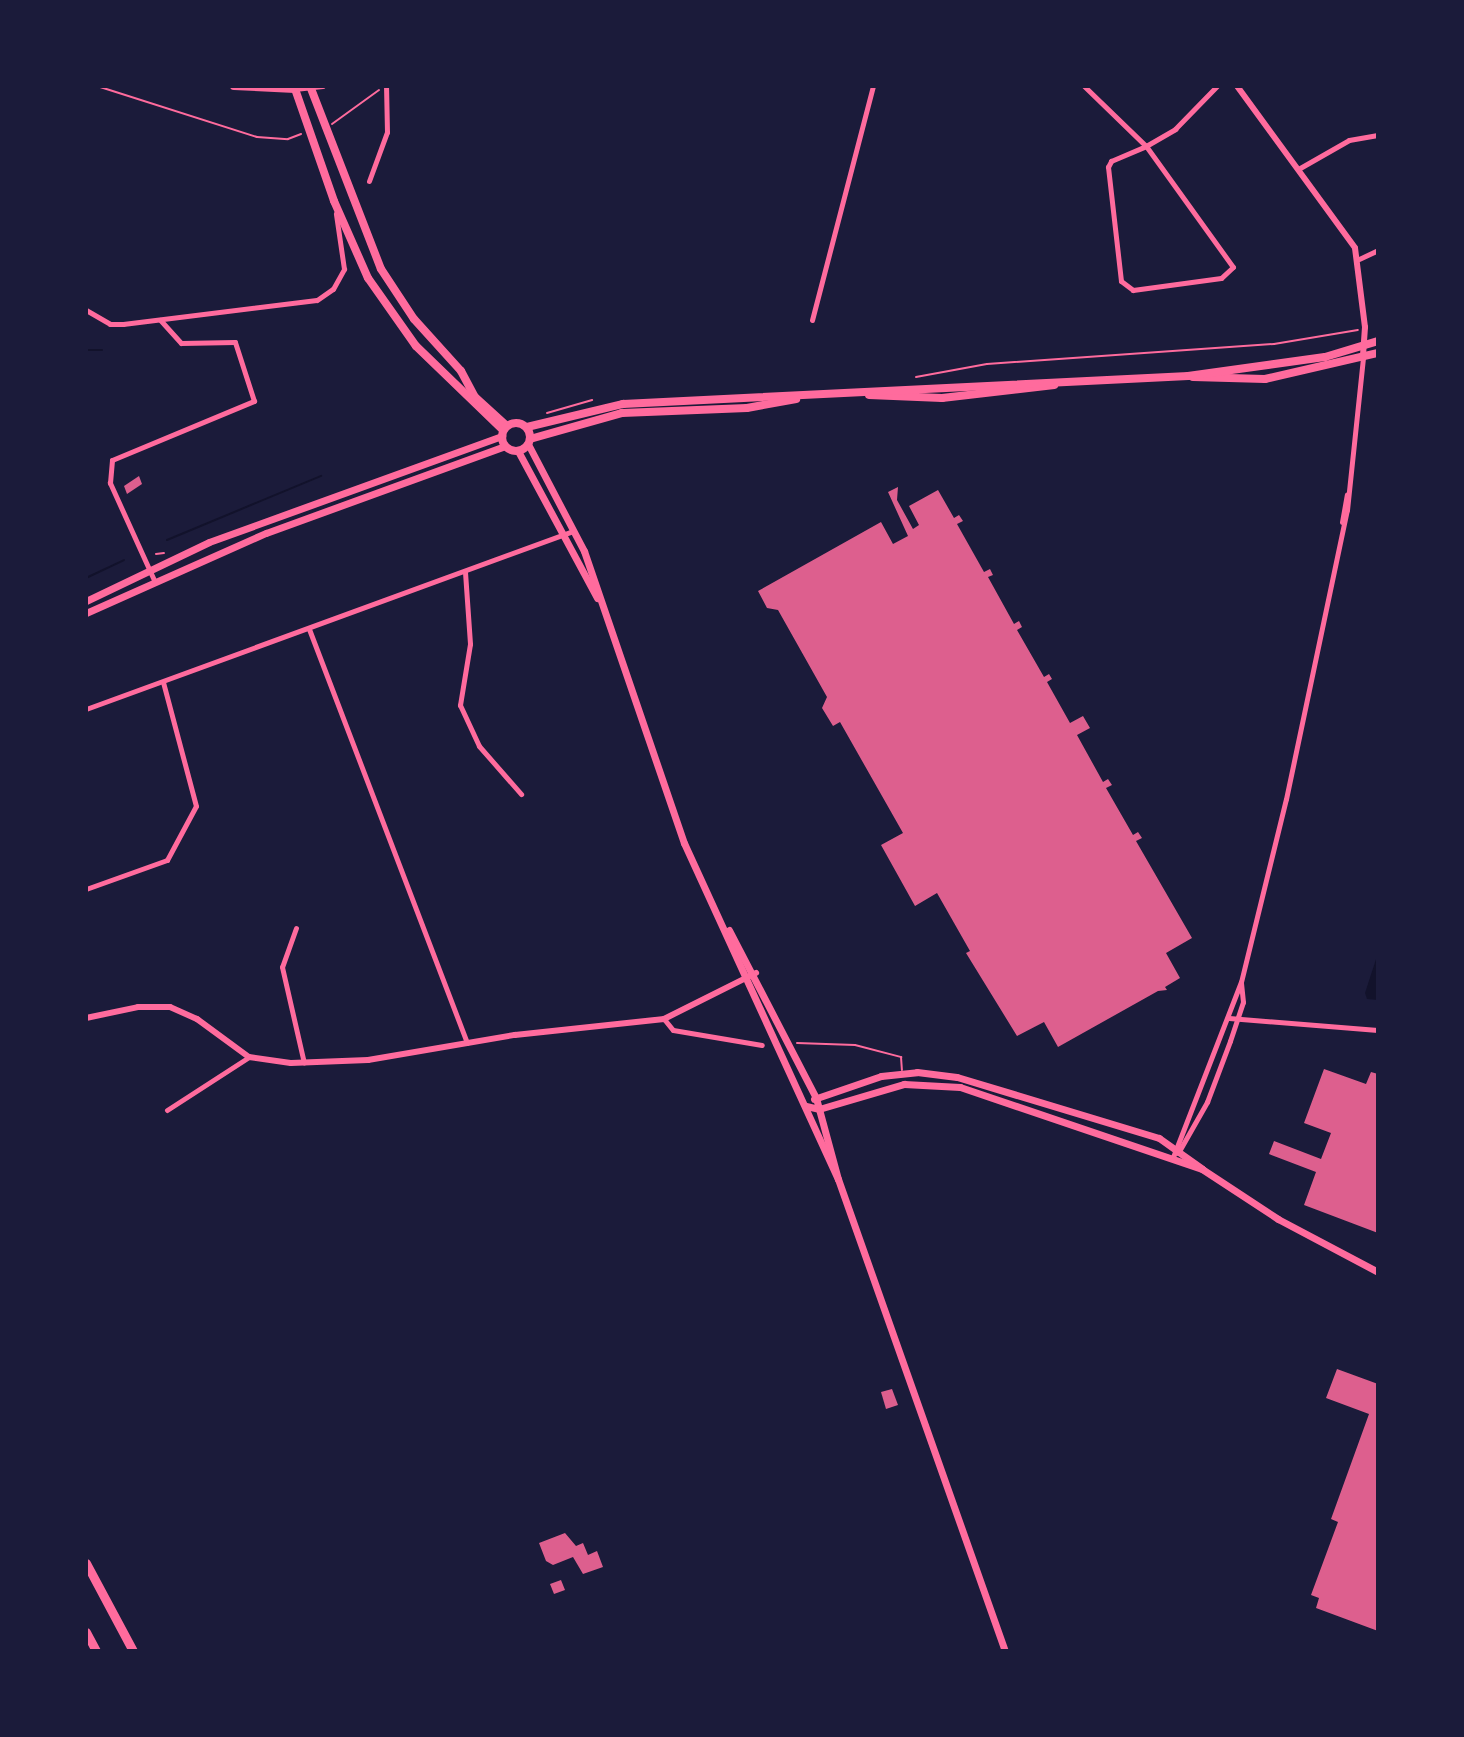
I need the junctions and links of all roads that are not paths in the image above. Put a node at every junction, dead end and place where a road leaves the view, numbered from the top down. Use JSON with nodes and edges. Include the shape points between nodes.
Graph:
{"nodes":[{"id":1,"x":234,"y":86,"type":"edge"},
{"id":2,"x":323,"y":86,"type":"edge"},
{"id":3,"x":384,"y":86,"type":"edge"},
{"id":4,"x":873,"y":86,"type":"edge"},
{"id":5,"x":1084,"y":86,"type":"edge"},
{"id":6,"x":1217,"y":86,"type":"edge"},
{"id":7,"x":1237,"y":86,"type":"edge"},
{"id":8,"x":296,"y":87,"type":"edge"},
{"id":9,"x":310,"y":88,"type":"edge"},
{"id":10,"x":1378,"y":135,"type":"edge"},
{"id":11,"x":1146,"y":146,"type":"junction"},
{"id":12,"x":1300,"y":168,"type":"junction"},
{"id":13,"x":369,"y":181,"type":"dead end"},
{"id":14,"x":334,"y":201,"type":"junction"},
{"id":15,"x":1378,"y":250,"type":"edge"},
{"id":16,"x":1359,"y":259,"type":"junction"},
{"id":17,"x":86,"y":310,"type":"edge"},
{"id":18,"x":160,"y":320,"type":"junction"},
{"id":19,"x":812,"y":320,"type":"dead end"},
{"id":20,"x":1378,"y":341,"type":"edge"},
{"id":21,"x":1364,"y":346,"type":"junction"},
{"id":22,"x":1378,"y":353,"type":"edge"},
{"id":23,"x":1363,"y":358,"type":"junction"},
{"id":24,"x":1188,"y":376,"type":"junction"},
{"id":25,"x":801,"y":397,"type":"junction"},
{"id":26,"x":527,"y":427,"type":"junction"},
{"id":27,"x":504,"y":431,"type":"junction"},
{"id":28,"x":529,"y":442,"type":"junction"},
{"id":29,"x":505,"y":446,"type":"junction"},
{"id":30,"x":518,"y":451,"type":"junction"},
{"id":31,"x":575,"y":530,"type":"junction"},
{"id":32,"x":565,"y":535,"type":"junction"},
{"id":33,"x":148,"y":569,"type":"junction"},
{"id":34,"x":465,"y":572,"type":"junction"},
{"id":35,"x":154,"y":580,"type":"junction"},
{"id":36,"x":86,"y":601,"type":"edge"},
{"id":37,"x":602,"y":606,"type":"junction"},
{"id":38,"x":86,"y":613,"type":"edge"},
{"id":39,"x":309,"y":629,"type":"junction"},
{"id":40,"x":163,"y":682,"type":"junction"},
{"id":41,"x":86,"y":709,"type":"edge"},
{"id":42,"x":521,"y":794,"type":"dead end"},
{"id":43,"x":86,"y":889,"type":"edge"},
{"id":44,"x":719,"y":916,"type":"junction"},
{"id":45,"x":296,"y":928,"type":"dead end"},
{"id":46,"x":756,"y":973,"type":"junction"},
{"id":47,"x":746,"y":978,"type":"junction"},
{"id":48,"x":1241,"y":982,"type":"junction"},
{"id":49,"x":86,"y":1018,"type":"edge"},
{"id":50,"x":1229,"y":1018,"type":"junction"},
{"id":51,"x":1238,"y":1018,"type":"junction"},
{"id":52,"x":664,"y":1019,"type":"junction"},
{"id":53,"x":1378,"y":1030,"type":"edge"},
{"id":54,"x":467,"y":1043,"type":"junction"},
{"id":55,"x":797,"y":1043,"type":"dead end"},
{"id":56,"x":762,"y":1045,"type":"dead end"},
{"id":57,"x":249,"y":1057,"type":"junction"},
{"id":58,"x":304,"y":1063,"type":"junction"},
{"id":59,"x":903,"y":1073,"type":"junction"},
{"id":60,"x":904,"y":1084,"type":"junction"},
{"id":61,"x":816,"y":1098,"type":"junction"},
{"id":62,"x":806,"y":1106,"type":"junction"},
{"id":63,"x":819,"y":1109,"type":"junction"},
{"id":64,"x":167,"y":1110,"type":"dead end"},
{"id":65,"x":1174,"y":1145,"type":"junction"},
{"id":66,"x":1181,"y":1151,"type":"junction"},
{"id":67,"x":1173,"y":1157,"type":"junction"},
{"id":68,"x":1202,"y":1169,"type":"junction"},
{"id":69,"x":838,"y":1179,"type":"junction"},
{"id":70,"x":1378,"y":1272,"type":"edge"},
{"id":71,"x":86,"y":1563,"type":"edge"},
{"id":72,"x":86,"y":1632,"type":"edge"},
{"id":73,"x":96,"y":1651,"type":"edge"},
{"id":74,"x":133,"y":1651,"type":"edge"},
{"id":75,"x":1005,"y":1651,"type":"edge"}],
"edges":[{"from":1,"to":8,"type":"main road"},
{"from":2,"to":9,"type":"street"},
{"from":3,"to":13,"type":"street","via":[[387,132]]},
{"from":4,"to":19,"type":"street"},
{"from":5,"to":11,"type":"street"},
{"from":6,"to":11,"type":"street","via":[[1175,129]]},
{"from":7,"to":12,"type":"street"},
{"from":8,"to":9,"type":"street"},
{"from":8,"to":14,"type":"main road"},
{"from":9,"to":27,"type":"main road","via":[[381,269]]},
{"from":10,"to":12,"type":"street","via":[[1349,140]]},
{"from":11,"to":11,"type":"street","via":[[1108,167],[1124,287],[1133,290],[1229,275],[1232,262]]},
{"from":12,"to":16,"type":"street"},
{"from":14,"to":18,"type":"street","via":[[344,269],[325,296],[306,304]]},
{"from":14,"to":27,"type":"main road","via":[[368,278],[394,318]]},
{"from":15,"to":16,"type":"street"},
{"from":16,"to":21,"type":"street"},
{"from":17,"to":18,"type":"street","via":[[110,324]]},
{"from":18,"to":33,"type":"street","via":[[181,343],[235,342],[254,401],[122,451],[112,460],[110,483]]},
{"from":20,"to":21,"type":"main road"},
{"from":21,"to":23,"type":"street"},
{"from":21,"to":24,"type":"main road","via":[[1286,364]]},
{"from":22,"to":23,"type":"main road"},
{"from":23,"to":24,"type":"main road","via":[[1265,379]]},
{"from":23,"to":48,"type":"street","via":[[1342,523],[1290,781]]},
{"from":24,"to":25,"type":"main road"},
{"from":25,"to":26,"type":"main road","via":[[623,404]]},
{"from":25,"to":28,"type":"main road","via":[[747,408],[622,413]]},
{"from":26,"to":27,"type":"main road"},
{"from":26,"to":28,"type":"main road"},
{"from":27,"to":29,"type":"main road"},
{"from":27,"to":33,"type":"main road"},
{"from":28,"to":30,"type":"main road"},
{"from":28,"to":31,"type":"main road"},
{"from":29,"to":30,"type":"main road"},
{"from":29,"to":35,"type":"main road"},
{"from":30,"to":32,"type":"main road"},
{"from":31,"to":32,"type":"street"},
{"from":31,"to":37,"type":"main road"},
{"from":32,"to":34,"type":"street"},
{"from":32,"to":37,"type":"main road"},
{"from":33,"to":35,"type":"street"},
{"from":33,"to":36,"type":"main road"},
{"from":34,"to":39,"type":"street"},
{"from":34,"to":42,"type":"street","via":[[470,644],[460,705],[479,746]]},
{"from":35,"to":38,"type":"main road"},
{"from":37,"to":44,"type":"main road","via":[[684,843]]},
{"from":39,"to":40,"type":"street"},
{"from":39,"to":54,"type":"street"},
{"from":40,"to":41,"type":"street"},
{"from":40,"to":43,"type":"street","via":[[196,806],[164,862]]},
{"from":44,"to":46,"type":"main road"},
{"from":44,"to":47,"type":"main road"},
{"from":45,"to":58,"type":"street","via":[[282,967]]},
{"from":46,"to":47,"type":"street"},
{"from":46,"to":61,"type":"main road"},
{"from":47,"to":52,"type":"street"},
{"from":47,"to":62,"type":"main road"},
{"from":48,"to":50,"type":"street"},
{"from":48,"to":51,"type":"street"},
{"from":49,"to":57,"type":"street","via":[[138,1007],[170,1007],[197,1019]]},
{"from":50,"to":51,"type":"street"},
{"from":50,"to":65,"type":"street"},
{"from":51,"to":53,"type":"street"},
{"from":51,"to":66,"type":"street"},
{"from":52,"to":54,"type":"street"},
{"from":52,"to":56,"type":"street","via":[[673,1030]]},
{"from":54,"to":58,"type":"street","via":[[390,1058]]},
{"from":55,"to":59,"type":"lane","via":[[826,1041],[901,1057]]},
{"from":57,"to":58,"type":"street"},
{"from":57,"to":64,"type":"street"},
{"from":59,"to":60,"type":"lane"},
{"from":59,"to":61,"type":"main road"},
{"from":59,"to":65,"type":"main road","via":[[973,1081]]},
{"from":60,"to":63,"type":"main road"},
{"from":60,"to":67,"type":"main road","via":[[960,1087]]},
{"from":61,"to":62,"type":"main road"},
{"from":61,"to":63,"type":"main road"},
{"from":62,"to":63,"type":"main road"},
{"from":62,"to":69,"type":"main road"},
{"from":63,"to":69,"type":"main road"},
{"from":65,"to":66,"type":"main road"},
{"from":65,"to":67,"type":"street"},
{"from":66,"to":67,"type":"street"},
{"from":66,"to":68,"type":"main road"},
{"from":67,"to":68,"type":"main road"},
{"from":68,"to":70,"type":"main road","via":[[1278,1219]]},
{"from":69,"to":75,"type":"main road"},
{"from":71,"to":74,"type":"highway"},
{"from":72,"to":73,"type":"highway"}]}
